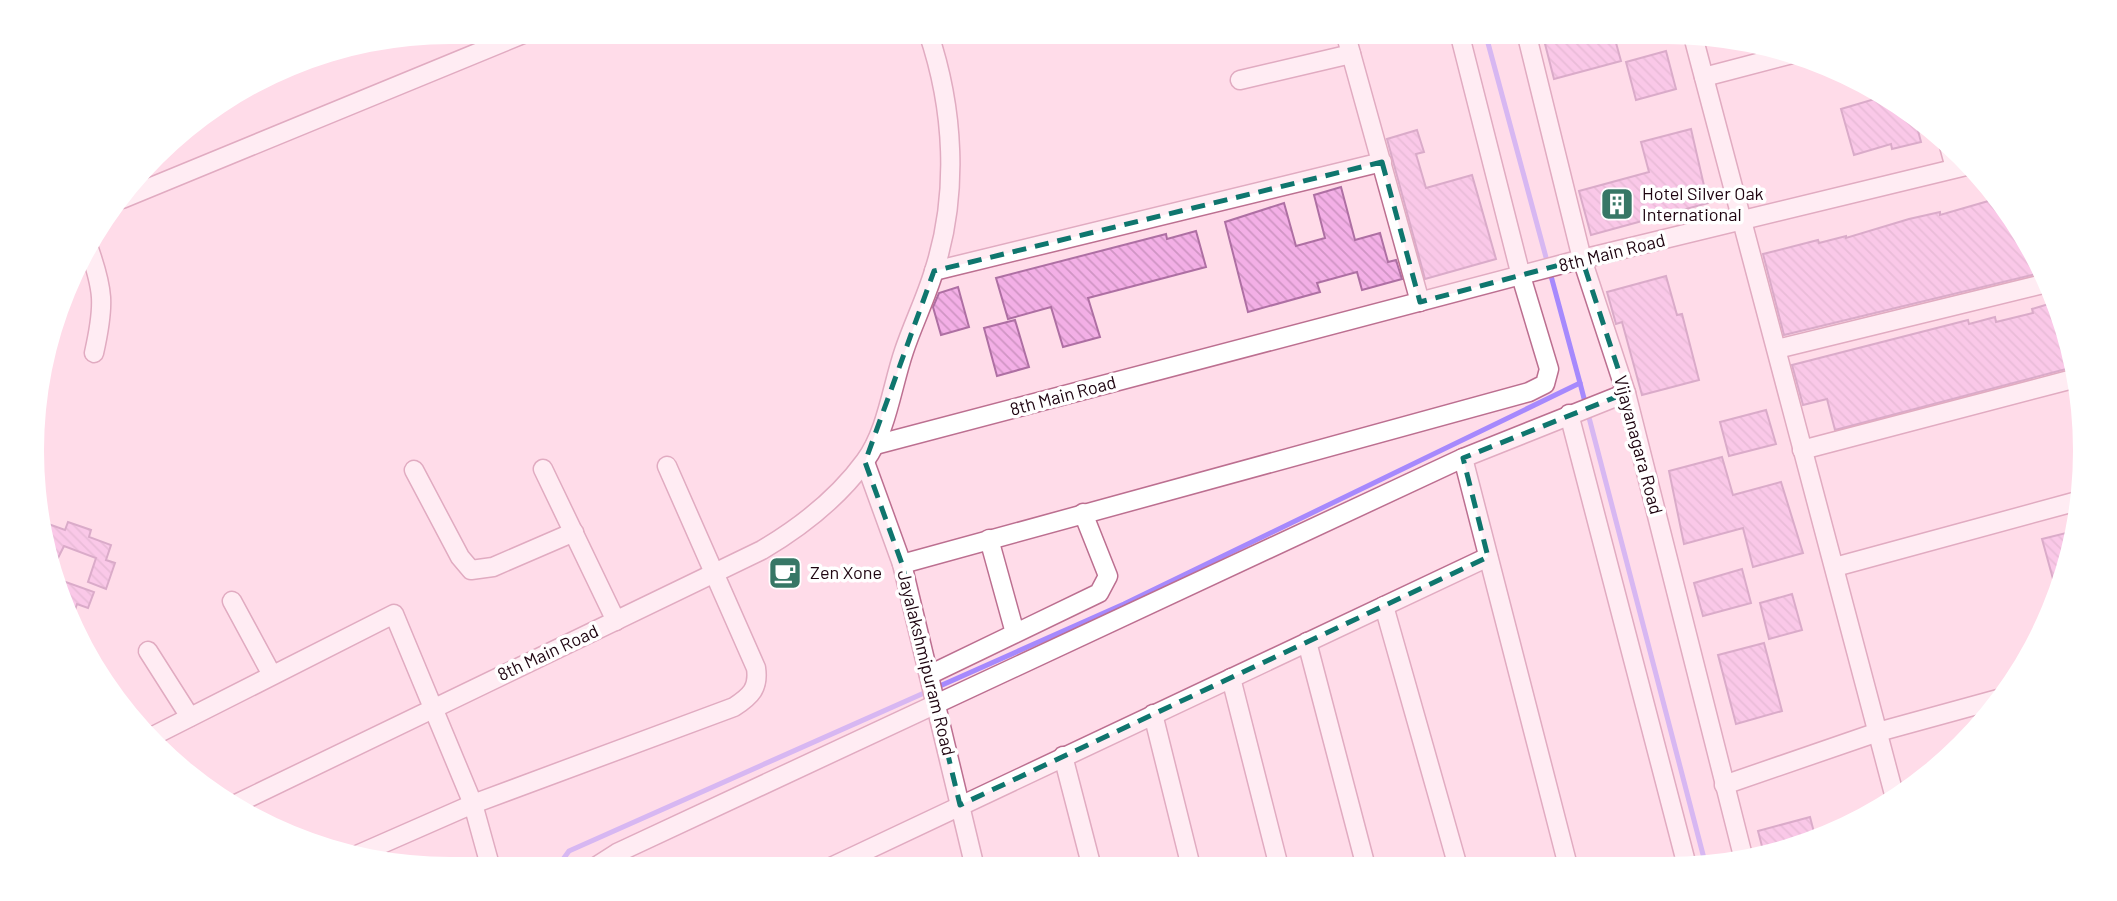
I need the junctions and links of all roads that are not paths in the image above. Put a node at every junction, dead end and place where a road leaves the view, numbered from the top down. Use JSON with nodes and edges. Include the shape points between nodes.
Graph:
{"nodes":[{"id":1,"x":499,"y":44,"type":"edge"},
{"id":2,"x":932,"y":44,"type":"edge"},
{"id":3,"x":1348,"y":44,"type":"edge"},
{"id":4,"x":1463,"y":44,"type":"edge"},
{"id":5,"x":1529,"y":44,"type":"edge"},
{"id":6,"x":1695,"y":45,"type":"edge"},
{"id":7,"x":1351,"y":54,"type":"junction"},
{"id":8,"x":1774,"y":59,"type":"edge"},
{"id":9,"x":1704,"y":77,"type":"junction"},
{"id":10,"x":1240,"y":80,"type":"dead end"},
{"id":11,"x":1382,"y":162,"type":"junction"},
{"id":12,"x":1958,"y":167,"type":"edge"},
{"id":13,"x":136,"y":193,"type":"edge"},
{"id":14,"x":1743,"y":220,"type":"junction"},
{"id":15,"x":92,"y":258,"type":"edge"},
{"id":16,"x":1582,"y":259,"type":"junction"},
{"id":17,"x":934,"y":271,"type":"junction"},
{"id":18,"x":1521,"y":276,"type":"junction"},
{"id":19,"x":2038,"y":285,"type":"edge"},
{"id":20,"x":1420,"y":302,"type":"junction"},
{"id":21,"x":1777,"y":349,"type":"junction"},
{"id":22,"x":94,"y":353,"type":"dead end"},
{"id":23,"x":2067,"y":381,"type":"edge"},
{"id":24,"x":1626,"y":393,"type":"junction"},
{"id":25,"x":1569,"y":414,"type":"junction"},
{"id":26,"x":875,"y":445,"type":"junction"},
{"id":27,"x":1802,"y":450,"type":"junction"},
{"id":28,"x":1463,"y":458,"type":"junction"},
{"id":29,"x":865,"y":461,"type":"junction"},
{"id":30,"x":667,"y":466,"type":"dead end"},
{"id":31,"x":543,"y":469,"type":"dead end"},
{"id":32,"x":414,"y":470,"type":"dead end"},
{"id":33,"x":2070,"y":503,"type":"edge"},
{"id":34,"x":1083,"y":513,"type":"junction"},
{"id":35,"x":574,"y":532,"type":"junction"},
{"id":36,"x":989,"y":539,"type":"junction"},
{"id":37,"x":1488,"y":557,"type":"junction"},
{"id":38,"x":902,"y":564,"type":"junction"},
{"id":39,"x":1835,"y":567,"type":"junction"},
{"id":40,"x":714,"y":574,"type":"junction"},
{"id":41,"x":232,"y":601,"type":"dead end"},
{"id":42,"x":1384,"y":606,"type":"junction"},
{"id":43,"x":616,"y":621,"type":"junction"},
{"id":44,"x":1015,"y":633,"type":"junction"},
{"id":45,"x":1307,"y":642,"type":"junction"},
{"id":46,"x":148,"y":651,"type":"dead end"},
{"id":47,"x":272,"y":675,"type":"junction"},
{"id":48,"x":929,"y":675,"type":"junction"},
{"id":49,"x":1231,"y":678,"type":"junction"},
{"id":50,"x":1985,"y":703,"type":"edge"},
{"id":51,"x":936,"y":705,"type":"junction"},
{"id":52,"x":434,"y":707,"type":"junction"},
{"id":53,"x":1153,"y":714,"type":"junction"},
{"id":54,"x":190,"y":717,"type":"junction"},
{"id":55,"x":1878,"y":732,"type":"junction"},
{"id":56,"x":158,"y":733,"type":"edge"},
{"id":57,"x":1063,"y":756,"type":"junction"},
{"id":58,"x":1724,"y":785,"type":"junction"},
{"id":59,"x":1893,"y":789,"type":"edge"},
{"id":60,"x":243,"y":801,"type":"edge"},
{"id":61,"x":473,"y":804,"type":"junction"},
{"id":62,"x":960,"y":805,"type":"junction"},
{"id":63,"x":371,"y":849,"type":"edge"},
{"id":64,"x":1741,"y":850,"type":"edge"},
{"id":65,"x":1684,"y":856,"type":"edge"},
{"id":66,"x":488,"y":857,"type":"edge"},
{"id":67,"x":611,"y":857,"type":"edge"},
{"id":68,"x":852,"y":857,"type":"edge"},
{"id":69,"x":972,"y":857,"type":"edge"},
{"id":70,"x":1089,"y":857,"type":"edge"},
{"id":71,"x":1189,"y":857,"type":"edge"},
{"id":72,"x":1276,"y":857,"type":"edge"},
{"id":73,"x":1363,"y":857,"type":"edge"},
{"id":74,"x":1455,"y":857,"type":"edge"},
{"id":75,"x":1566,"y":857,"type":"edge"}],
"edges":[{"from":1,"to":13,"type":"street"},
{"from":2,"to":17,"type":"street","via":[[951,150],[950,209]]},
{"from":3,"to":7,"type":"street"},
{"from":4,"to":18,"type":"street"},
{"from":5,"to":16,"type":"street","name":"Vijayanagara Road"},
{"from":6,"to":9,"type":"street"},
{"from":7,"to":10,"type":"street"},
{"from":7,"to":11,"type":"street"},
{"from":8,"to":9,"type":"street"},
{"from":9,"to":14,"type":"street"},
{"from":11,"to":17,"type":"street"},
{"from":11,"to":20,"type":"street"},
{"from":12,"to":14,"type":"street","name":"8th Main Road"},
{"from":14,"to":16,"type":"street","name":"8th Main Road"},
{"from":14,"to":21,"type":"street"},
{"from":15,"to":22,"type":"street","via":[[103,304]]},
{"from":16,"to":18,"type":"street","name":"8th Main Road"},
{"from":16,"to":24,"type":"street","name":"Vijayanagara Road"},
{"from":17,"to":26,"type":"street"},
{"from":18,"to":20,"type":"street","name":"8th Main Road"},
{"from":18,"to":34,"type":"street","via":[[1549,369],[1545,384]]},
{"from":19,"to":21,"type":"street"},
{"from":20,"to":26,"type":"street","name":"8th Main Road"},
{"from":21,"to":27,"type":"street"},
{"from":23,"to":27,"type":"street"},
{"from":24,"to":25,"type":"street"},
{"from":24,"to":58,"type":"street","name":"Vijayanagara Road"},
{"from":25,"to":28,"type":"street"},
{"from":25,"to":65,"type":"street"},
{"from":26,"to":29,"type":"street","name":"8th Main Road"},
{"from":27,"to":39,"type":"street"},
{"from":28,"to":37,"type":"street"},
{"from":28,"to":51,"type":"street"},
{"from":29,"to":38,"type":"street","name":"Jayalakshmipuram Road"},
{"from":29,"to":40,"type":"street","name":"8th Main Road","via":[[817,512],[789,534]]},
{"from":30,"to":40,"type":"street"},
{"from":31,"to":35,"type":"street"},
{"from":32,"to":35,"type":"street","via":[[471,570],[494,567]]},
{"from":33,"to":39,"type":"street"},
{"from":34,"to":36,"type":"street"},
{"from":34,"to":44,"type":"street","via":[[1108,576],[1105,584],[1099,593]]},
{"from":35,"to":43,"type":"street"},
{"from":36,"to":38,"type":"street"},
{"from":36,"to":44,"type":"street"},
{"from":37,"to":42,"type":"street"},
{"from":37,"to":75,"type":"street"},
{"from":38,"to":48,"type":"street","name":"Jayalakshmipuram Road"},
{"from":39,"to":55,"type":"street"},
{"from":40,"to":43,"type":"street","name":"8th Main Road"},
{"from":40,"to":61,"type":"street","via":[[756,668],[758,681],[751,696],[734,707]]},
{"from":41,"to":47,"type":"street"},
{"from":42,"to":45,"type":"street"},
{"from":42,"to":74,"type":"street"},
{"from":43,"to":52,"type":"street","name":"8th Main Road"},
{"from":44,"to":48,"type":"street"},
{"from":45,"to":49,"type":"street"},
{"from":45,"to":73,"type":"street"},
{"from":46,"to":54,"type":"street"},
{"from":47,"to":52,"type":"street","via":[[394,614]]},
{"from":47,"to":54,"type":"street"},
{"from":48,"to":51,"type":"street","name":"Jayalakshmipuram Road"},
{"from":49,"to":53,"type":"street"},
{"from":49,"to":72,"type":"street"},
{"from":50,"to":55,"type":"street"},
{"from":51,"to":62,"type":"street","name":"Jayalakshmipuram Road"},
{"from":51,"to":67,"type":"street"},
{"from":52,"to":60,"type":"street","name":"8th Main Road"},
{"from":52,"to":61,"type":"street"},
{"from":53,"to":57,"type":"street"},
{"from":53,"to":71,"type":"street"},
{"from":54,"to":56,"type":"street"},
{"from":55,"to":58,"type":"street"},
{"from":55,"to":59,"type":"street"},
{"from":57,"to":62,"type":"street"},
{"from":57,"to":70,"type":"street"},
{"from":58,"to":64,"type":"street","name":"Vijayanagara Road"},
{"from":61,"to":63,"type":"street"},
{"from":61,"to":66,"type":"street"},
{"from":62,"to":68,"type":"street"},
{"from":62,"to":69,"type":"street","name":"Jayalakshmipuram Road"}]}
